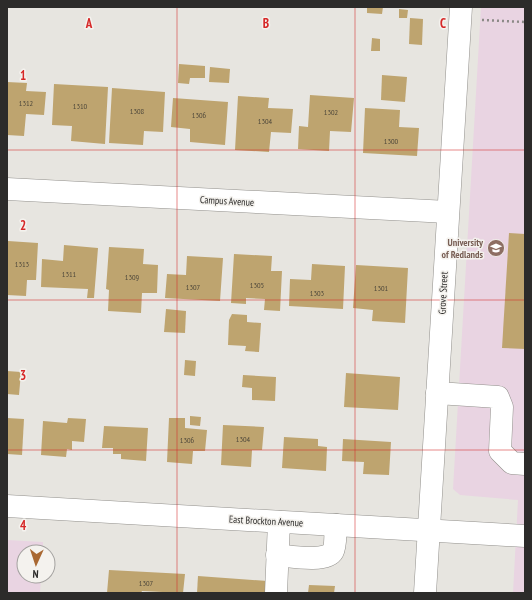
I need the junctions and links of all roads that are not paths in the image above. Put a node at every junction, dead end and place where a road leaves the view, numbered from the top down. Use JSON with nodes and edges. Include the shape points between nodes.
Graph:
{"nodes":[{"id":1,"x":460,"y":13,"type":"edge"},
{"id":2,"x":7,"y":189,"type":"edge"},
{"id":3,"x":448,"y":212,"type":"junction"},
{"id":4,"x":437,"y":393,"type":"junction"},
{"id":5,"x":525,"y":464,"type":"edge"},
{"id":6,"x":7,"y":506,"type":"edge"},
{"id":7,"x":279,"y":522,"type":"junction"},
{"id":8,"x":336,"y":525,"type":"junction"},
{"id":9,"x":429,"y":530,"type":"junction"},
{"id":10,"x":525,"y":536,"type":"edge"},
{"id":11,"x":278,"y":555,"type":"junction"},
{"id":12,"x":276,"y":593,"type":"edge"},
{"id":13,"x":425,"y":593,"type":"edge"}],
"edges":[{"from":1,"to":3,"type":"street","name":"Grove Street"},
{"from":2,"to":3,"type":"street","name":"Campus Avenue"},
{"from":3,"to":4,"type":"street","name":"Grove Street"},
{"from":4,"to":5,"type":"street","via":[[498,397],[502,407],[500,451],[512,463]]},
{"from":4,"to":9,"type":"street","name":"Grove Street"},
{"from":6,"to":7,"type":"street","name":"East Brockton Avenue"},
{"from":7,"to":8,"type":"street","name":"East Brockton Avenue"},
{"from":7,"to":11,"type":"street"},
{"from":8,"to":9,"type":"street","name":"East Brockton Avenue"},
{"from":8,"to":11,"type":"street","via":[[334,550],[330,555],[320,558]]},
{"from":9,"to":10,"type":"street","name":"East Brockton Avenue"},
{"from":9,"to":13,"type":"street","name":"Grove Street"},
{"from":11,"to":12,"type":"street"}]}
